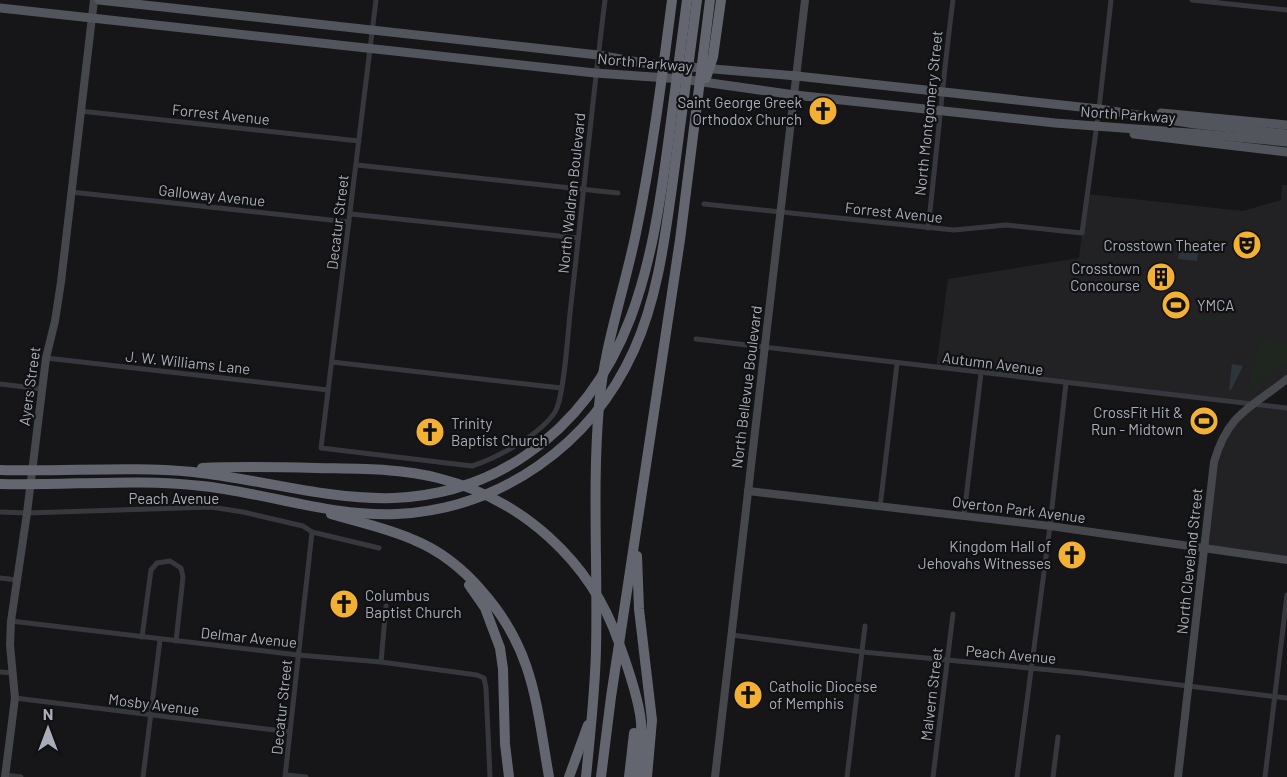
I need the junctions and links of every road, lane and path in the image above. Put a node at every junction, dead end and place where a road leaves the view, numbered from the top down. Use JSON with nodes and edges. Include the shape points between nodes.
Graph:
{"nodes":[{"id":1,"x":94,"y":0,"type":"edge"},
{"id":2,"x":99,"y":0,"type":"edge"},
{"id":3,"x":376,"y":0,"type":"edge"},
{"id":4,"x":605,"y":0,"type":"edge"},
{"id":5,"x":672,"y":0,"type":"edge"},
{"id":6,"x":687,"y":0,"type":"edge"},
{"id":7,"x":697,"y":0,"type":"edge"},
{"id":8,"x":710,"y":0,"type":"edge"},
{"id":9,"x":721,"y":0,"type":"edge"},
{"id":10,"x":805,"y":0,"type":"edge"},
{"id":11,"x":953,"y":0,"type":"edge"},
{"id":12,"x":1111,"y":0,"type":"edge"},
{"id":13,"x":1192,"y":0,"type":"edge"},
{"id":14,"x":0,"y":8,"type":"edge"},
{"id":15,"x":1287,"y":10,"type":"edge"},
{"id":16,"x":91,"y":19,"type":"junction"},
{"id":17,"x":371,"y":30,"type":"junction"},
{"id":18,"x":369,"y":48,"type":"junction"},
{"id":19,"x":598,"y":55,"type":"junction"},
{"id":20,"x":595,"y":73,"type":"junction"},
{"id":21,"x":797,"y":76,"type":"junction"},
{"id":22,"x":941,"y":92,"type":"junction"},
{"id":23,"x":795,"y":95,"type":"junction"},
{"id":24,"x":698,"y":101,"type":"junction"},
{"id":25,"x":1100,"y":109,"type":"junction"},
{"id":26,"x":941,"y":110,"type":"junction"},
{"id":27,"x":81,"y":111,"type":"junction"},
{"id":28,"x":1287,"y":125,"type":"edge"},
{"id":29,"x":1096,"y":127,"type":"junction"},
{"id":30,"x":1287,"y":134,"type":"edge"},
{"id":31,"x":359,"y":141,"type":"junction"},
{"id":32,"x":1287,"y":142,"type":"edge"},
{"id":33,"x":1287,"y":152,"type":"edge"},
{"id":34,"x":357,"y":165,"type":"junction"},
{"id":35,"x":583,"y":190,"type":"junction"},
{"id":36,"x":71,"y":192,"type":"junction"},
{"id":37,"x":618,"y":193,"type":"dead end"},
{"id":38,"x":704,"y":204,"type":"dead end"},
{"id":39,"x":781,"y":212,"type":"junction"},
{"id":40,"x":351,"y":214,"type":"junction"},
{"id":41,"x":349,"y":222,"type":"junction"},
{"id":42,"x":928,"y":228,"type":"junction"},
{"id":43,"x":578,"y":238,"type":"junction"},
{"id":44,"x":696,"y":339,"type":"dead end"},
{"id":45,"x":765,"y":348,"type":"junction"},
{"id":46,"x":46,"y":358,"type":"junction"},
{"id":47,"x":332,"y":362,"type":"junction"},
{"id":48,"x":897,"y":364,"type":"junction"},
{"id":49,"x":981,"y":373,"type":"junction"},
{"id":50,"x":1287,"y":379,"type":"edge"},
{"id":51,"x":1066,"y":383,"type":"junction"},
{"id":52,"x":0,"y":384,"type":"edge"},
{"id":53,"x":561,"y":388,"type":"junction"},
{"id":54,"x":42,"y":389,"type":"junction"},
{"id":55,"x":328,"y":390,"type":"junction"},
{"id":56,"x":1251,"y":404,"type":"junction"},
{"id":57,"x":1287,"y":408,"type":"edge"},
{"id":58,"x":5,"y":470,"type":"edge"},
{"id":59,"x":169,"y":471,"type":"junction"},
{"id":60,"x":4,"y":484,"type":"edge"},
{"id":61,"x":748,"y":491,"type":"junction"},
{"id":62,"x":264,"y":496,"type":"junction"},
{"id":63,"x":880,"y":507,"type":"junction"},
{"id":64,"x":0,"y":512,"type":"edge"},
{"id":65,"x":27,"y":513,"type":"junction"},
{"id":66,"x":964,"y":515,"type":"junction"},
{"id":67,"x":1050,"y":526,"type":"junction"},
{"id":68,"x":312,"y":532,"type":"junction"},
{"id":69,"x":636,"y":538,"type":"junction"},
{"id":70,"x":379,"y":548,"type":"dead end"},
{"id":71,"x":1204,"y":549,"type":"junction"},
{"id":72,"x":1287,"y":561,"type":"edge"},
{"id":73,"x":455,"y":564,"type":"junction"},
{"id":74,"x":0,"y":578,"type":"edge"},
{"id":75,"x":17,"y":580,"type":"junction"},
{"id":76,"x":1287,"y":594,"type":"edge"},
{"id":77,"x":386,"y":606,"type":"dead end"},
{"id":78,"x":952,"y":614,"type":"dead end"},
{"id":79,"x":11,"y":621,"type":"junction"},
{"id":80,"x":865,"y":627,"type":"dead end"},
{"id":81,"x":732,"y":635,"type":"junction"},
{"id":82,"x":142,"y":637,"type":"junction"},
{"id":83,"x":160,"y":640,"type":"junction"},
{"id":84,"x":176,"y":641,"type":"junction"},
{"id":85,"x":863,"y":652,"type":"junction"},
{"id":86,"x":298,"y":655,"type":"junction"},
{"id":87,"x":947,"y":660,"type":"junction"},
{"id":88,"x":381,"y":662,"type":"junction"},
{"id":89,"x":1032,"y":668,"type":"junction"},
{"id":90,"x":0,"y":672,"type":"edge"},
{"id":91,"x":13,"y":674,"type":"junction"},
{"id":92,"x":1189,"y":685,"type":"junction"},
{"id":93,"x":1276,"y":697,"type":"junction"},
{"id":94,"x":15,"y":698,"type":"junction"},
{"id":95,"x":1287,"y":698,"type":"edge"},
{"id":96,"x":150,"y":716,"type":"junction"},
{"id":97,"x":591,"y":716,"type":"junction"},
{"id":98,"x":637,"y":720,"type":"junction"},
{"id":99,"x":290,"y":732,"type":"junction"},
{"id":100,"x":1058,"y":737,"type":"dead end"},
{"id":101,"x":5,"y":776,"type":"edge"},
{"id":102,"x":285,"y":776,"type":"edge"},
{"id":103,"x":21,"y":777,"type":"edge"},
{"id":104,"x":143,"y":777,"type":"edge"},
{"id":105,"x":306,"y":777,"type":"edge"},
{"id":106,"x":490,"y":777,"type":"edge"},
{"id":107,"x":509,"y":777,"type":"edge"},
{"id":108,"x":549,"y":777,"type":"edge"},
{"id":109,"x":569,"y":777,"type":"edge"},
{"id":110,"x":586,"y":777,"type":"edge"},
{"id":111,"x":601,"y":777,"type":"edge"},
{"id":112,"x":629,"y":777,"type":"edge"},
{"id":113,"x":638,"y":777,"type":"edge"},
{"id":114,"x":646,"y":777,"type":"edge"},
{"id":115,"x":715,"y":777,"type":"edge"},
{"id":116,"x":847,"y":777,"type":"edge"},
{"id":117,"x":933,"y":777,"type":"edge"},
{"id":118,"x":1017,"y":777,"type":"edge"},
{"id":119,"x":1053,"y":777,"type":"edge"},
{"id":120,"x":1178,"y":777,"type":"edge"},
{"id":121,"x":1265,"y":777,"type":"edge"}],
"edges":[{"from":1,"to":16,"type":"street","name":"Ayers Street"},
{"from":2,"to":17,"type":"main road","name":"North Parkway"},
{"from":3,"to":17,"type":"street","name":"Decatur Street"},
{"from":4,"to":19,"type":"street","name":"North Waldran Boulevard"},
{"from":5,"to":97,"type":"highway","via":[[650,167],[605,359],[597,455],[596,653]]},
{"from":6,"to":59,"type":"highway","via":[[657,219],[639,297],[617,350],[598,382],[554,434],[519,460],[480,480],[414,496],[351,496]]},
{"from":7,"to":62,"type":"highway","via":[[666,230],[651,302],[634,350],[588,423],[559,452],[516,481],[444,508],[398,514],[365,513]]},
{"from":8,"to":24,"type":"highway"},
{"from":9,"to":24,"type":"highway","via":[[713,57]]},
{"from":10,"to":21,"type":"street","name":"North Bellevue Boulevard"},
{"from":11,"to":22,"type":"street","name":"North Montgomery Street"},
{"from":12,"to":25,"type":"street"},
{"from":13,"to":15,"type":"street"},
{"from":14,"to":16,"type":"main road","name":"North Parkway"},
{"from":16,"to":18,"type":"main road","name":"North Parkway"},
{"from":16,"to":27,"type":"street","name":"Ayers Street"},
{"from":17,"to":18,"type":"street","name":"Decatur Street"},
{"from":17,"to":19,"type":"main road","name":"North Parkway"},
{"from":18,"to":20,"type":"main road","name":"North Parkway"},
{"from":18,"to":31,"type":"street","name":"Decatur Street"},
{"from":19,"to":20,"type":"street","name":"North Waldran Boulevard"},
{"from":19,"to":21,"type":"main road","name":"North Parkway","via":[[643,63]]},
{"from":20,"to":23,"type":"main road","name":"North Parkway","via":[[642,75]]},
{"from":20,"to":35,"type":"street","name":"North Waldran Boulevard"},
{"from":21,"to":22,"type":"main road","name":"North Parkway"},
{"from":21,"to":23,"type":"street","name":"North Bellevue Boulevard"},
{"from":22,"to":25,"type":"main road","name":"North Parkway"},
{"from":22,"to":26,"type":"street","name":"North Montgomery Street"},
{"from":23,"to":26,"type":"main road","name":"North Parkway"},
{"from":23,"to":39,"type":"street","name":"North Bellevue Boulevard"},
{"from":24,"to":69,"type":"highway"},
{"from":25,"to":28,"type":"main road"},
{"from":25,"to":29,"type":"street"},
{"from":25,"to":30,"type":"main road","name":"North Parkway"},
{"from":26,"to":29,"type":"main road","name":"North Parkway"},
{"from":26,"to":42,"type":"street","name":"North Montgomery Street"},
{"from":27,"to":31,"type":"street","name":"Forrest Avenue"},
{"from":27,"to":36,"type":"street","name":"Ayers Street"},
{"from":29,"to":32,"type":"main road","name":"North Parkway"},
{"from":29,"to":33,"type":"main road"},
{"from":29,"to":42,"type":"street","name":"Forrest Avenue","via":[[1082,233],[1006,225]]},
{"from":31,"to":34,"type":"street","name":"Decatur Street"},
{"from":34,"to":35,"type":"street"},
{"from":34,"to":40,"type":"street","name":"Decatur Street"},
{"from":35,"to":37,"type":"street"},
{"from":35,"to":43,"type":"street","name":"North Waldran Boulevard"},
{"from":36,"to":41,"type":"street","name":"Galloway Avenue"},
{"from":36,"to":46,"type":"street","name":"Ayers Street","via":[[56,321]]},
{"from":38,"to":39,"type":"street","name":"Forrest Avenue"},
{"from":39,"to":42,"type":"street","name":"Forrest Avenue"},
{"from":39,"to":45,"type":"street","name":"North Bellevue Boulevard"},
{"from":40,"to":41,"type":"street","name":"Decatur Street"},
{"from":40,"to":43,"type":"street"},
{"from":41,"to":47,"type":"street","name":"Decatur Street"},
{"from":43,"to":53,"type":"street","name":"North Waldran Boulevard"},
{"from":44,"to":45,"type":"street","name":"Autumn Avenue"},
{"from":45,"to":48,"type":"street","name":"Autumn Avenue"},
{"from":45,"to":61,"type":"street","name":"North Bellevue Boulevard"},
{"from":46,"to":54,"type":"street","name":"Ayers Street"},
{"from":46,"to":55,"type":"street","name":"J. W. Williams Lane"},
{"from":47,"to":53,"type":"street"},
{"from":47,"to":55,"type":"street","name":"Decatur Street"},
{"from":48,"to":49,"type":"street","name":"Autumn Avenue"},
{"from":48,"to":63,"type":"street"},
{"from":49,"to":51,"type":"street","name":"Autumn Avenue"},
{"from":49,"to":66,"type":"street"},
{"from":50,"to":56,"type":"street","name":"North Cleveland Street"},
{"from":51,"to":56,"type":"street","name":"Autumn Avenue"},
{"from":51,"to":67,"type":"street"},
{"from":52,"to":54,"type":"street"},
{"from":53,"to":55,"type":"street","name":"Decatur Street","via":[[556,411],[530,436],[472,466],[321,448]]},
{"from":54,"to":65,"type":"street","name":"Ayers Street"},
{"from":56,"to":57,"type":"street","name":"Autumn Avenue"},
{"from":56,"to":71,"type":"street","name":"North Cleveland Street","via":[[1233,421],[1219,443]]},
{"from":58,"to":59,"type":"highway"},
{"from":59,"to":98,"type":"highway","via":[[236,466],[395,471],[438,477],[516,511],[577,566],[602,603],[627,668]]},
{"from":60,"to":62,"type":"highway","via":[[173,484]]},
{"from":61,"to":63,"type":"street","name":"Overton Park Avenue"},
{"from":61,"to":81,"type":"street","name":"North Bellevue Boulevard"},
{"from":62,"to":73,"type":"highway","via":[[393,532],[428,546]]},
{"from":63,"to":66,"type":"street","name":"Overton Park Avenue"},
{"from":64,"to":65,"type":"street","name":"Peach Avenue"},
{"from":65,"to":68,"type":"street","name":"Peach Avenue","via":[[211,507],[303,526]]},
{"from":65,"to":75,"type":"street","name":"Ayers Street"},
{"from":66,"to":67,"type":"street","name":"Overton Park Avenue"},
{"from":67,"to":71,"type":"street","name":"Overton Park Avenue"},
{"from":67,"to":89,"type":"street"},
{"from":68,"to":70,"type":"street","name":"Peach Avenue"},
{"from":68,"to":86,"type":"street","name":"Decatur Street"},
{"from":69,"to":111,"type":"highway"},
{"from":69,"to":114,"type":"highway","via":[[639,609],[652,720]]},
{"from":71,"to":72,"type":"street","name":"Overton Park Avenue"},
{"from":71,"to":92,"type":"street","name":"North Cleveland Street"},
{"from":73,"to":107,"type":"highway","via":[[484,608],[500,648]]},
{"from":73,"to":108,"type":"highway","via":[[500,611],[519,644],[533,686]]},
{"from":74,"to":75,"type":"street"},
{"from":75,"to":79,"type":"street","name":"Ayers Street"},
{"from":76,"to":93,"type":"street"},
{"from":77,"to":88,"type":"street"},
{"from":78,"to":87,"type":"street","name":"Malvern Street"},
{"from":79,"to":82,"type":"street","name":"Delmar Avenue"},
{"from":79,"to":91,"type":"street","name":"Ayers Street"},
{"from":80,"to":85,"type":"street"},
{"from":81,"to":85,"type":"street","name":"Peach Avenue"},
{"from":81,"to":115,"type":"street","name":"North Bellevue Boulevard"},
{"from":82,"to":83,"type":"street","name":"Delmar Avenue"},
{"from":82,"to":84,"type":"street","via":[[151,570],[157,563],[170,561],[181,568],[183,577]]},
{"from":83,"to":84,"type":"street","name":"Delmar Avenue"},
{"from":83,"to":96,"type":"street"},
{"from":84,"to":86,"type":"street","name":"Delmar Avenue"},
{"from":85,"to":87,"type":"street","name":"Peach Avenue"},
{"from":85,"to":116,"type":"street"},
{"from":86,"to":88,"type":"street","name":"Delmar Avenue"},
{"from":86,"to":99,"type":"street","name":"Decatur Street"},
{"from":87,"to":89,"type":"street","name":"Peach Avenue"},
{"from":87,"to":117,"type":"street","name":"Malvern Street"},
{"from":88,"to":106,"type":"street","name":"Delmar Avenue","via":[[484,678]]},
{"from":89,"to":92,"type":"street","name":"Peach Avenue"},
{"from":89,"to":118,"type":"street"},
{"from":90,"to":91,"type":"street"},
{"from":91,"to":94,"type":"street","name":"Ayers Street"},
{"from":92,"to":93,"type":"street","name":"Peach Avenue"},
{"from":92,"to":120,"type":"street","name":"North Cleveland Street"},
{"from":93,"to":95,"type":"street","name":"Peach Avenue"},
{"from":93,"to":121,"type":"street"},
{"from":94,"to":96,"type":"street","name":"Mosby Avenue"},
{"from":94,"to":101,"type":"street","name":"Ayers Street"},
{"from":96,"to":99,"type":"street","name":"Mosby Avenue"},
{"from":96,"to":104,"type":"street"},
{"from":97,"to":109,"type":"highway"},
{"from":97,"to":110,"type":"highway"},
{"from":98,"to":112,"type":"highway"},
{"from":98,"to":113,"type":"highway","via":[[641,738]]},
{"from":99,"to":102,"type":"street","name":"Decatur Street"},
{"from":100,"to":119,"type":"street"},
{"from":101,"to":103,"type":"street"},
{"from":102,"to":105,"type":"street"}]}
